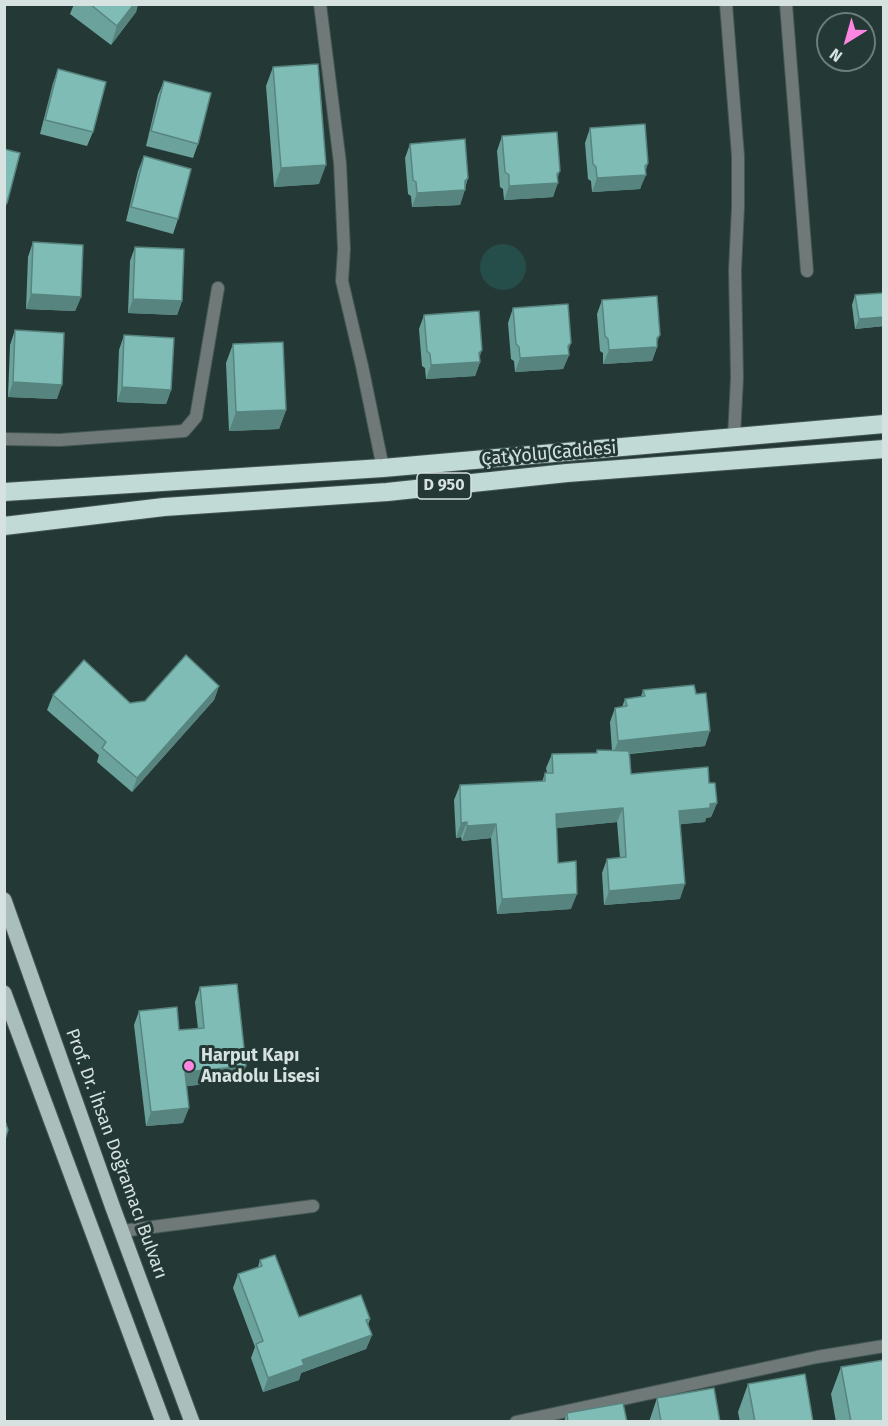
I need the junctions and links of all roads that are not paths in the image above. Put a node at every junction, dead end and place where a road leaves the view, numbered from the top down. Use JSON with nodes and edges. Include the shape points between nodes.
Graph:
{"nodes":[{"id":1,"x":320,"y":4,"type":"edge"},
{"id":2,"x":726,"y":4,"type":"edge"},
{"id":3,"x":786,"y":4,"type":"edge"},
{"id":4,"x":807,"y":271,"type":"dead end"},
{"id":5,"x":218,"y":288,"type":"dead end"},
{"id":6,"x":884,"y":424,"type":"edge"},
{"id":7,"x":734,"y":436,"type":"junction"},
{"id":8,"x":4,"y":439,"type":"edge"},
{"id":9,"x":884,"y":449,"type":"edge"},
{"id":10,"x":383,"y":468,"type":"junction"},
{"id":11,"x":4,"y":492,"type":"edge"},
{"id":12,"x":4,"y":526,"type":"edge"},
{"id":13,"x":4,"y":900,"type":"edge"},
{"id":14,"x":4,"y":993,"type":"edge"},
{"id":15,"x":313,"y":1206,"type":"dead end"},
{"id":16,"x":122,"y":1231,"type":"junction"},
{"id":17,"x":884,"y":1346,"type":"edge"},
{"id":18,"x":163,"y":1422,"type":"edge"},
{"id":19,"x":192,"y":1422,"type":"edge"},
{"id":20,"x":516,"y":1422,"type":"edge"}],
"edges":[{"from":1,"to":10,"type":"street","via":[[340,163],[342,281]]},
{"from":2,"to":7,"type":"street","via":[[738,156],[738,378]]},
{"from":3,"to":4,"type":"street"},
{"from":5,"to":8,"type":"street","via":[[195,417],[184,431],[60,440]]},
{"from":6,"to":7,"type":"highway","name":"Çat Yolu Caddesi","number":"D 950"},
{"from":7,"to":10,"type":"highway","name":"Çat Yolu Caddesi","number":"D 950"},
{"from":9,"to":12,"type":"highway","name":"Çat Yolu Caddesi","number":"D 950","via":[[164,507]]},
{"from":10,"to":11,"type":"highway","name":"Çat Yolu Caddesi","number":"D 950"},
{"from":13,"to":16,"type":"main road","name":"Prof. Dr. İhsan Doğramacı Bulvarı"},
{"from":14,"to":18,"type":"main road"},
{"from":15,"to":16,"type":"street"},
{"from":16,"to":19,"type":"main road","name":"Prof. Dr. İhsan Doğramacı Bulvarı"},
{"from":17,"to":20,"type":"street"}]}
